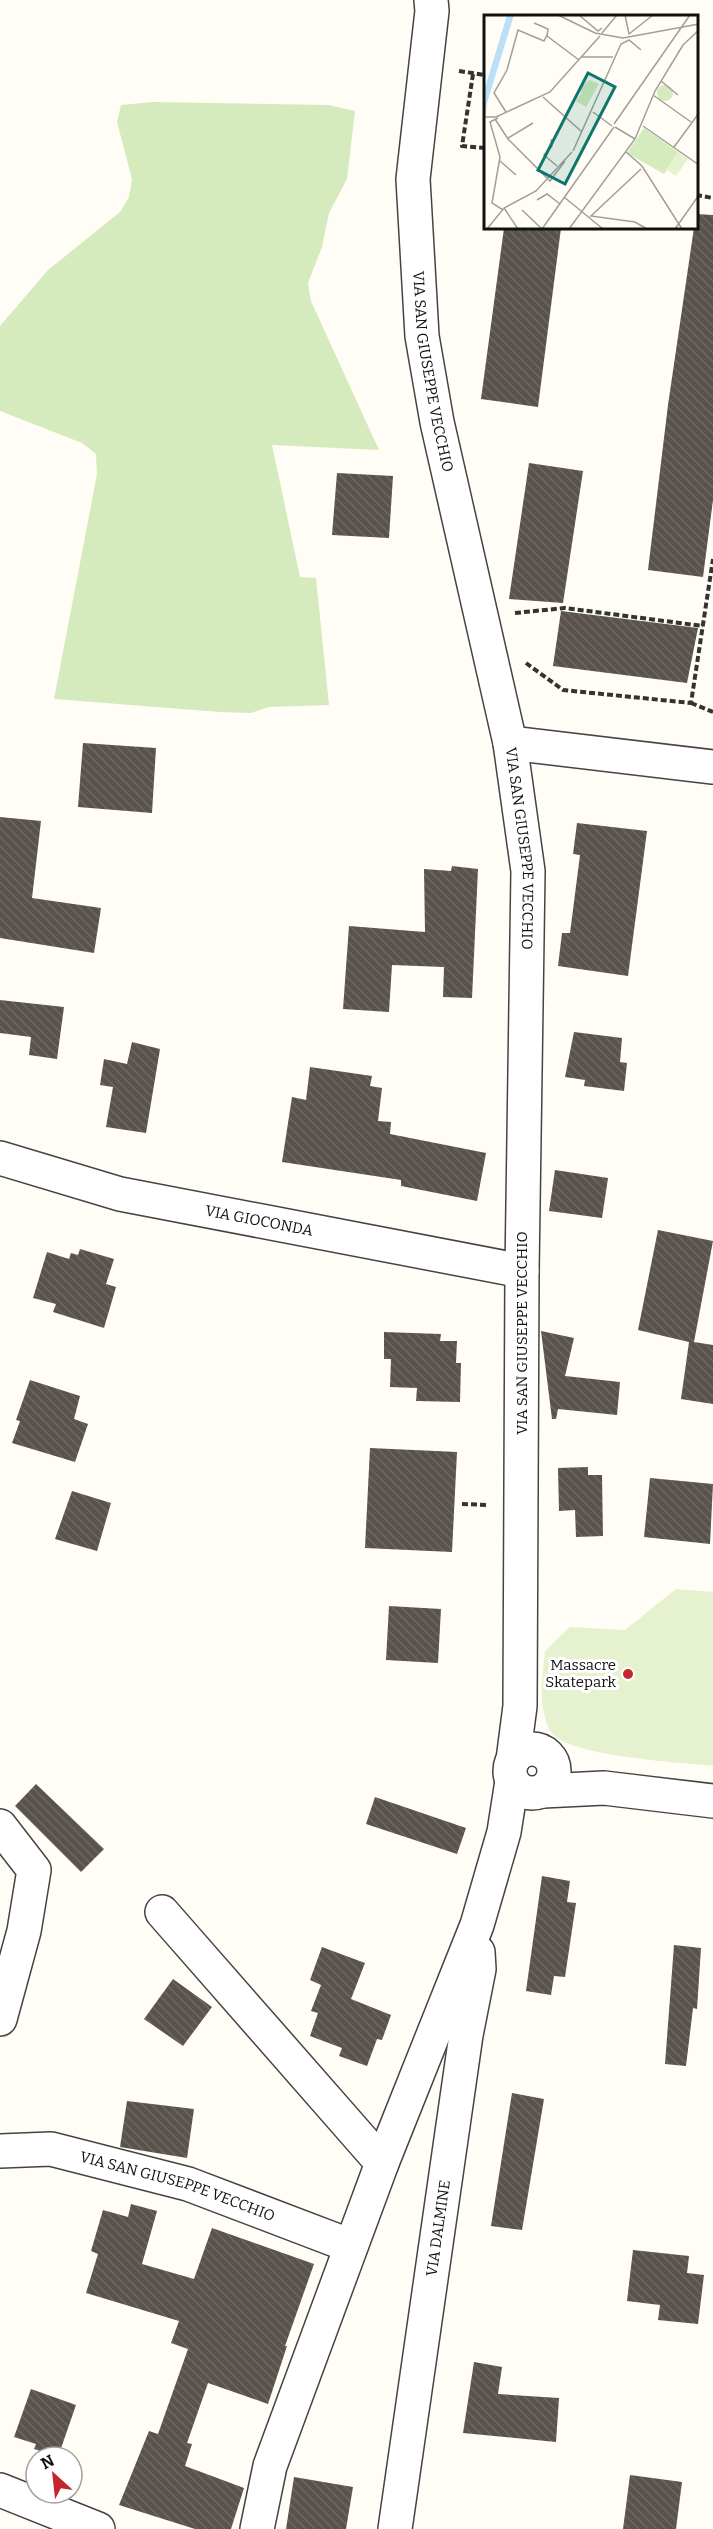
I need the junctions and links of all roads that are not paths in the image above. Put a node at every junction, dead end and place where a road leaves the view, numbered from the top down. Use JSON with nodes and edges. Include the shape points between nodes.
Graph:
{"nodes":[{"id":1,"x":431,"y":0,"type":"edge"},
{"id":2,"x":510,"y":743,"type":"junction"},
{"id":3,"x":713,"y":767,"type":"edge"},
{"id":4,"x":0,"y":1158,"type":"edge"},
{"id":5,"x":522,"y":1271,"type":"junction"},
{"id":6,"x":533,"y":1774,"type":"junction"},
{"id":7,"x":713,"y":1801,"type":"edge"},
{"id":8,"x":0,"y":1826,"type":"edge"},
{"id":9,"x":162,"y":1912,"type":"dead end"},
{"id":10,"x":477,"y":1925,"type":"junction"},
{"id":11,"x":0,"y":2019,"type":"edge"},
{"id":12,"x":0,"y":2151,"type":"edge"},
{"id":13,"x":382,"y":2163,"type":"junction"},
{"id":14,"x":351,"y":2246,"type":"junction"},
{"id":15,"x":0,"y":2490,"type":"edge"},
{"id":16,"x":98,"y":2529,"type":"edge"},
{"id":17,"x":257,"y":2529,"type":"edge"},
{"id":18,"x":395,"y":2529,"type":"edge"}],
"edges":[{"from":1,"to":2,"type":"street","name":"VIA SAN GIUSEPPE VECCHIO","via":[[413,179],[422,336],[437,422]]},
{"from":2,"to":3,"type":"street"},
{"from":2,"to":5,"type":"street","name":"VIA SAN GIUSEPPE VECCHIO","via":[[528,872]]},
{"from":4,"to":5,"type":"street","name":"VIA GIOCONDA","via":[[120,1194]]},
{"from":5,"to":6,"type":"street","name":"VIA SAN GIUSEPPE VECCHIO","via":[[520,1706]]},
{"from":6,"to":7,"type":"street","via":[[604,1788]]},
{"from":6,"to":10,"type":"street","via":[[504,1832]]},
{"from":8,"to":11,"type":"street","via":[[34,1870],[24,1931]]},
{"from":9,"to":13,"type":"street"},
{"from":10,"to":13,"type":"street"},
{"from":10,"to":18,"type":"street","name":"VIA DALMINE","via":[[479,1969],[466,2035]]},
{"from":12,"to":14,"type":"street","name":"VIA SAN GIUSEPPE VECCHIO","via":[[51,2149],[188,2184]]},
{"from":13,"to":14,"type":"street"},
{"from":14,"to":17,"type":"street","via":[[270,2466]]},
{"from":15,"to":16,"type":"street"}]}
